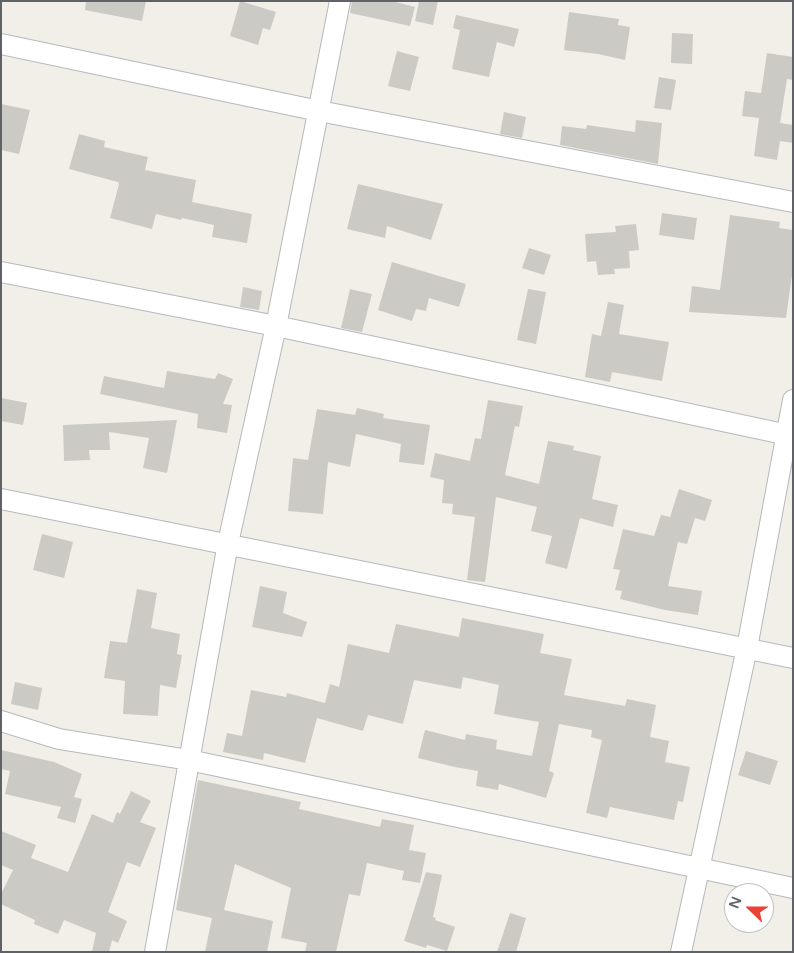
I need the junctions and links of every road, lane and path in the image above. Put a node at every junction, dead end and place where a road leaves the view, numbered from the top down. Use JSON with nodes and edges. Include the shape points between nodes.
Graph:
{"nodes":[{"id":1,"x":340,"y":1,"type":"edge"},
{"id":2,"x":1,"y":44,"type":"edge"},
{"id":3,"x":318,"y":111,"type":"junction"},
{"id":4,"x":793,"y":202,"type":"edge"},
{"id":5,"x":1,"y":272,"type":"edge"},
{"id":6,"x":276,"y":326,"type":"junction"},
{"id":7,"x":793,"y":400,"type":"edge"},
{"id":8,"x":790,"y":435,"type":"edge"},
{"id":9,"x":1,"y":499,"type":"edge"},
{"id":10,"x":228,"y":543,"type":"junction"},
{"id":11,"x":747,"y":648,"type":"junction"},
{"id":12,"x":793,"y":658,"type":"edge"},
{"id":13,"x":1,"y":721,"type":"edge"},
{"id":14,"x":189,"y":760,"type":"junction"},
{"id":15,"x":698,"y":869,"type":"junction"},
{"id":16,"x":793,"y":888,"type":"edge"},
{"id":17,"x":155,"y":952,"type":"edge"},
{"id":18,"x":681,"y":952,"type":"edge"}],
"edges":[{"from":1,"to":3,"type":"street"},
{"from":2,"to":3,"type":"street"},
{"from":3,"to":4,"type":"street"},
{"from":3,"to":6,"type":"street"},
{"from":5,"to":6,"type":"street"},
{"from":6,"to":8,"type":"street"},
{"from":6,"to":10,"type":"street"},
{"from":7,"to":8,"type":"street"},
{"from":8,"to":11,"type":"street"},
{"from":9,"to":10,"type":"street"},
{"from":10,"to":11,"type":"street"},
{"from":10,"to":14,"type":"street"},
{"from":11,"to":12,"type":"street"},
{"from":11,"to":15,"type":"street"},
{"from":13,"to":14,"type":"street","via":[[59,739]]},
{"from":14,"to":15,"type":"street"},
{"from":14,"to":17,"type":"street"},
{"from":15,"to":16,"type":"street"},
{"from":15,"to":18,"type":"street"}]}
